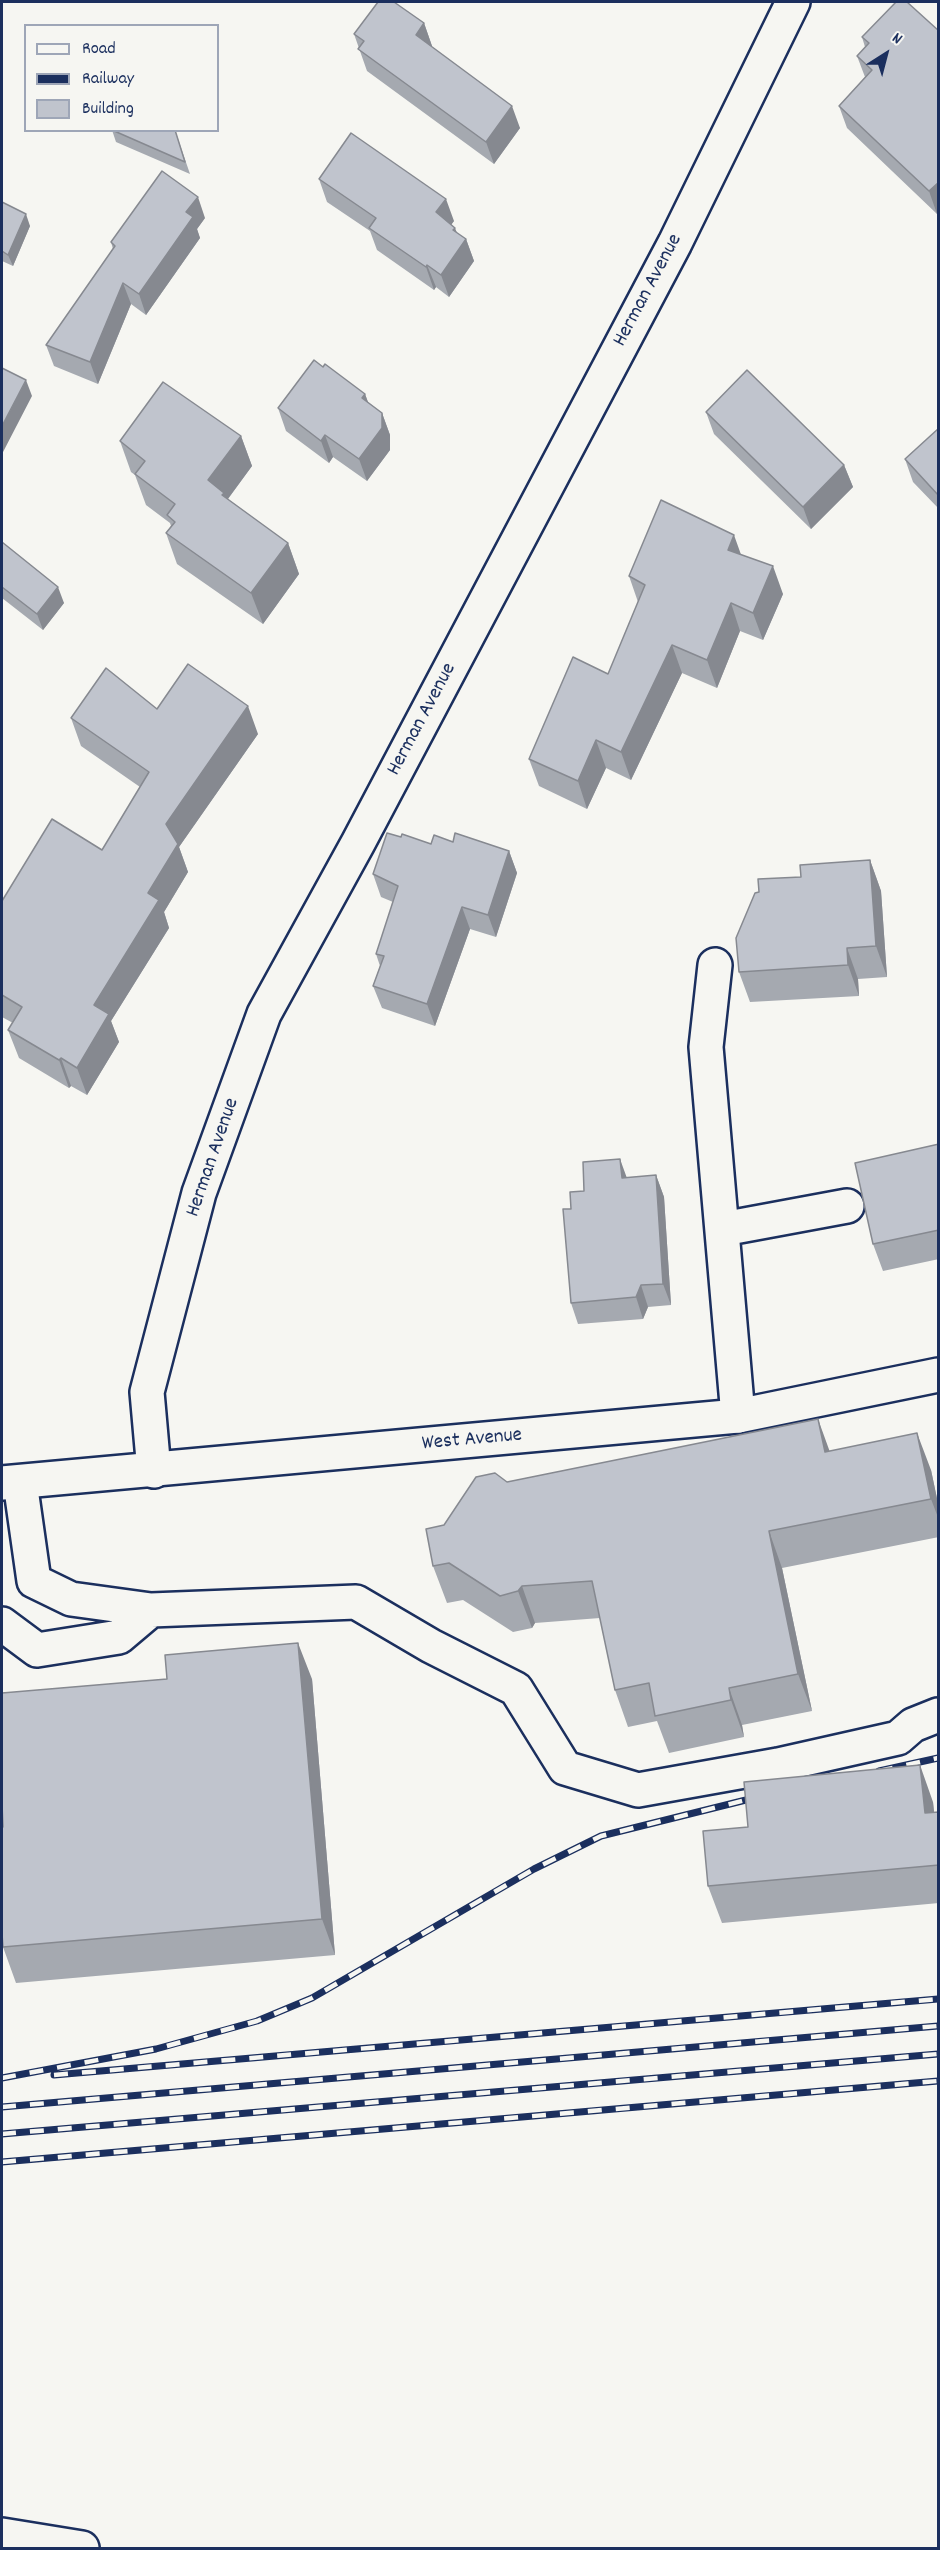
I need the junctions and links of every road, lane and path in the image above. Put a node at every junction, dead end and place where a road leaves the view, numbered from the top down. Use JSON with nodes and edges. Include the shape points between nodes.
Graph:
{"nodes":[{"id":1,"x":793,"y":2,"type":"edge"},
{"id":2,"x":715,"y":965,"type":"dead end"},
{"id":3,"x":847,"y":1206,"type":"dead end"},
{"id":4,"x":723,"y":1229,"type":"junction"},
{"id":5,"x":939,"y":1375,"type":"edge"},
{"id":6,"x":738,"y":1416,"type":"junction"},
{"id":7,"x":154,"y":1471,"type":"junction"},
{"id":8,"x":10,"y":1483,"type":"edge"},
{"id":9,"x":151,"y":1610,"type":"junction"},
{"id":10,"x":2,"y":1624,"type":"edge"},
{"id":11,"x":939,"y":1715,"type":"edge"},
{"id":12,"x":2,"y":2535,"type":"edge"},
{"id":13,"x":82,"y":2548,"type":"edge"}],
"edges":[{"from":1,"to":7,"type":"street","name":"Herman Avenue","via":[[675,243],[264,1014],[199,1193],[147,1392]]},
{"from":2,"to":4,"type":"street","via":[[706,1047]]},
{"from":3,"to":4,"type":"street"},
{"from":4,"to":6,"type":"street"},
{"from":5,"to":6,"type":"street","name":"West Avenue"},
{"from":6,"to":7,"type":"street","name":"West Avenue"},
{"from":7,"to":8,"type":"street","name":"West Avenue"},
{"from":8,"to":9,"type":"street","via":[[34,1581],[71,1599]]},
{"from":9,"to":10,"type":"street","via":[[119,1637],[37,1650]]},
{"from":9,"to":11,"type":"street","via":[[356,1602],[516,1689],[565,1768],[638,1790],[898,1738],[913,1725]]},
{"from":12,"to":13,"type":"street"}]}
